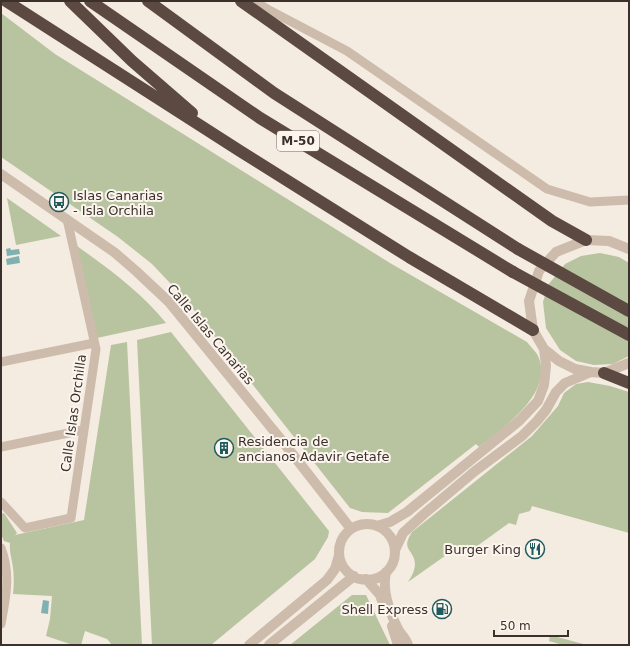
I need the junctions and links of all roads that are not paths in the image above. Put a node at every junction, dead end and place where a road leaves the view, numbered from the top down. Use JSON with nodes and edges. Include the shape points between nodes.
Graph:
{"nodes":[{"id":1,"x":6,"y":1,"type":"edge"},
{"id":2,"x":70,"y":1,"type":"edge"},
{"id":3,"x":90,"y":1,"type":"edge"},
{"id":4,"x":148,"y":1,"type":"edge"},
{"id":5,"x":241,"y":1,"type":"edge"},
{"id":6,"x":254,"y":1,"type":"edge"},
{"id":7,"x":240,"y":151,"type":"junction"},
{"id":8,"x":1,"y":174,"type":"edge"},
{"id":9,"x":629,"y":200,"type":"edge"},
{"id":10,"x":67,"y":219,"type":"junction"},
{"id":11,"x":586,"y":240,"type":"junction"},
{"id":12,"x":629,"y":249,"type":"edge"},
{"id":13,"x":629,"y":311,"type":"edge"},
{"id":14,"x":533,"y":330,"type":"junction"},
{"id":15,"x":629,"y":335,"type":"edge"},
{"id":16,"x":94,"y":343,"type":"junction"},
{"id":17,"x":544,"y":349,"type":"junction"},
{"id":18,"x":1,"y":362,"type":"edge"},
{"id":19,"x":629,"y":363,"type":"edge"},
{"id":20,"x":591,"y":372,"type":"junction"},
{"id":21,"x":604,"y":373,"type":"junction"},
{"id":22,"x":629,"y":383,"type":"edge"},
{"id":23,"x":83,"y":430,"type":"junction"},
{"id":24,"x":1,"y":447,"type":"edge"},
{"id":25,"x":1,"y":502,"type":"edge"},
{"id":26,"x":377,"y":526,"type":"junction"},
{"id":27,"x":351,"y":529,"type":"junction"},
{"id":28,"x":1,"y":548,"type":"edge"},
{"id":29,"x":395,"y":550,"type":"junction"},
{"id":30,"x":339,"y":555,"type":"junction"},
{"id":31,"x":386,"y":572,"type":"junction"},
{"id":32,"x":354,"y":576,"type":"junction"},
{"id":33,"x":366,"y":580,"type":"junction"},
{"id":34,"x":1,"y":624,"type":"edge"},
{"id":35,"x":249,"y":645,"type":"edge"},
{"id":36,"x":269,"y":645,"type":"edge"},
{"id":37,"x":398,"y":645,"type":"edge"},
{"id":38,"x":408,"y":645,"type":"edge"}],
"edges":[{"from":1,"to":7,"type":"highway"},
{"from":2,"to":7,"type":"highway","via":[[132,61]]},
{"from":3,"to":15,"type":"highway","number":"M-50","bridge":true,"via":[[260,118],[513,272]]},
{"from":4,"to":13,"type":"highway","number":"M-50","bridge":true,"via":[[274,94],[518,249]]},
{"from":5,"to":11,"type":"highway","via":[[552,221]]},
{"from":6,"to":9,"type":"street","via":[[347,51],[547,189],[590,202]]},
{"from":7,"to":14,"type":"highway","via":[[409,257]]},
{"from":8,"to":10,"type":"street","name":"Calle Islas Canarias"},
{"from":10,"to":16,"type":"street","name":"Calle Islas Orchilla"},
{"from":10,"to":27,"type":"street","name":"Calle Islas Canarias","via":[[114,252],[169,302]]},
{"from":11,"to":12,"type":"street","via":[[609,241]]},
{"from":11,"to":14,"type":"street","via":[[556,252],[539,271],[529,301]]},
{"from":14,"to":17,"type":"street"},
{"from":16,"to":18,"type":"street"},
{"from":16,"to":23,"type":"street","name":"Calle Islas Orchilla","via":[[96,349]]},
{"from":17,"to":20,"type":"street","via":[[575,369]]},
{"from":17,"to":26,"type":"street","via":[[544,385],[538,402],[407,512]]},
{"from":19,"to":21,"type":"street"},
{"from":20,"to":21,"type":"street"},
{"from":20,"to":29,"type":"street","via":[[564,383],[546,410],[522,436],[424,514],[403,533]]},
{"from":21,"to":22,"type":"highway"},
{"from":23,"to":24,"type":"street"},
{"from":23,"to":25,"type":"street","name":"Calle Islas Orchilla","via":[[71,518],[25,528]]},
{"from":26,"to":27,"type":"street","via":[[363,524]]},
{"from":26,"to":29,"type":"street","via":[[389,535]]},
{"from":27,"to":30,"type":"street","via":[[345,534]]},
{"from":28,"to":34,"type":"street","via":[[7,578]]},
{"from":29,"to":31,"type":"street","via":[[394,559]]},
{"from":30,"to":32,"type":"street","via":[[342,564]]},
{"from":30,"to":35,"type":"street","via":[[335,569],[323,584]]},
{"from":31,"to":33,"type":"street"},
{"from":31,"to":38,"type":"street","via":[[386,597],[399,631]]},
{"from":32,"to":33,"type":"street"},
{"from":32,"to":36,"type":"street"},
{"from":33,"to":37,"type":"street","via":[[380,595]]}]}
